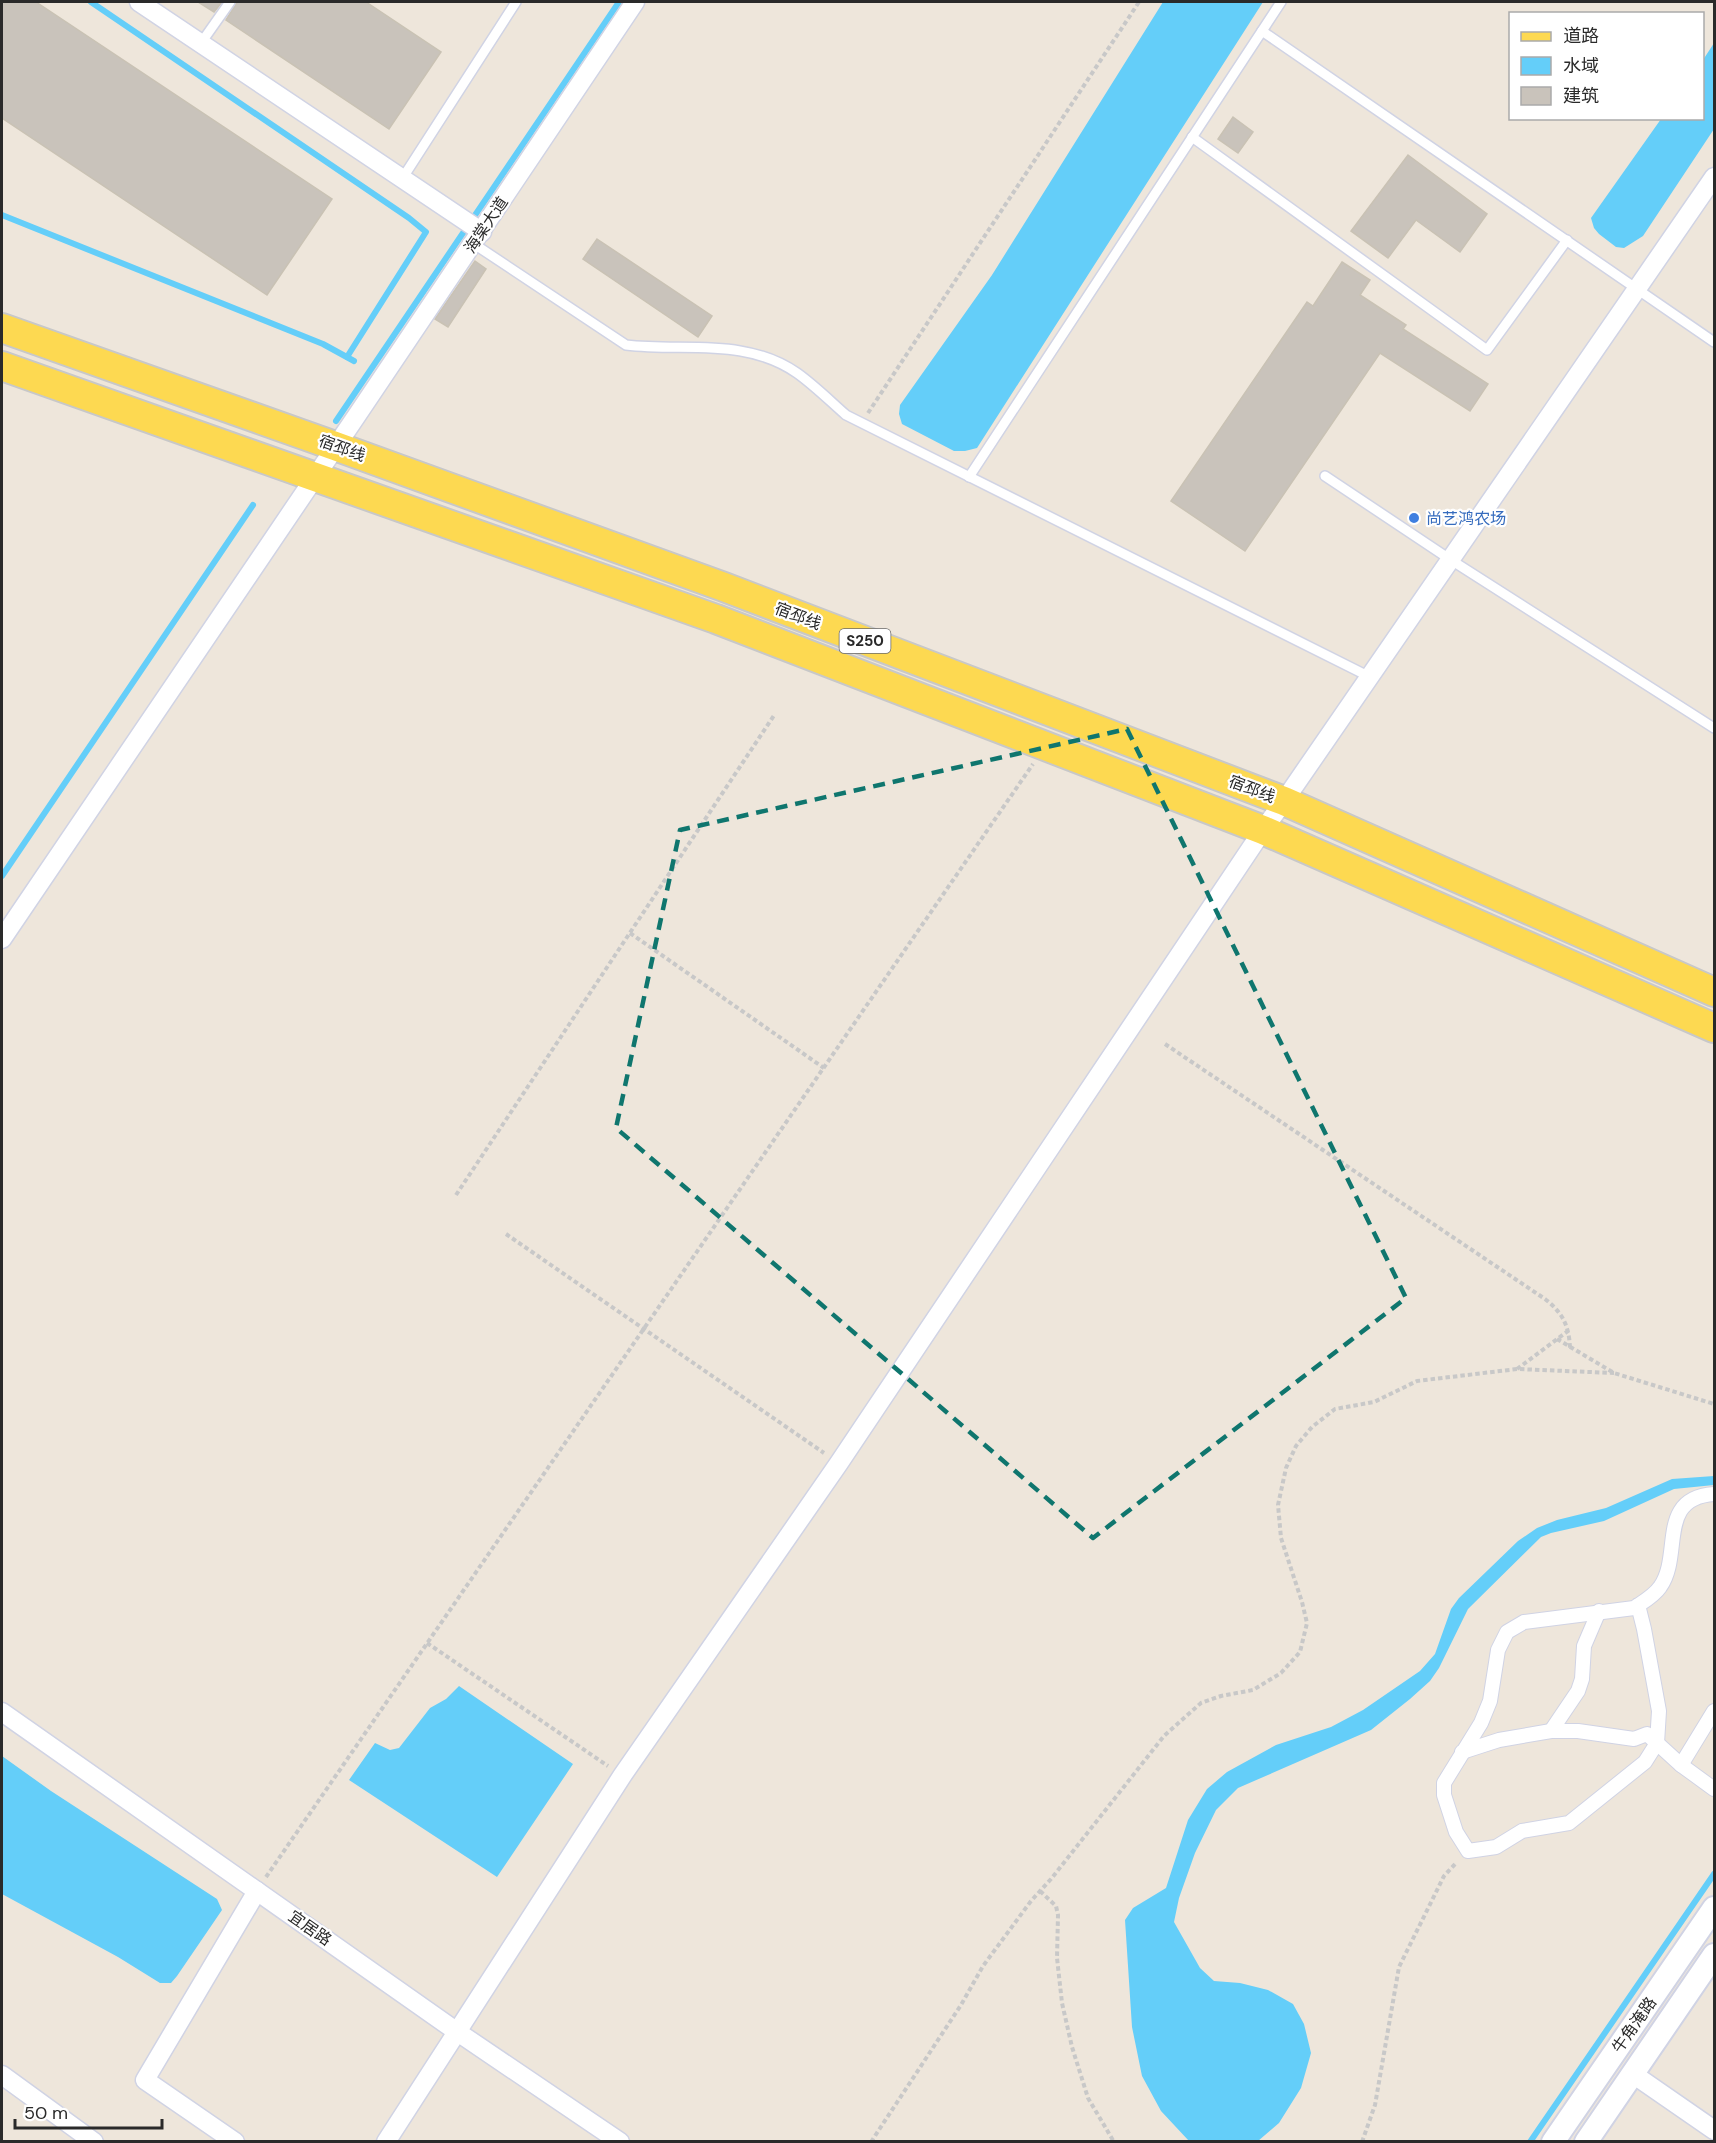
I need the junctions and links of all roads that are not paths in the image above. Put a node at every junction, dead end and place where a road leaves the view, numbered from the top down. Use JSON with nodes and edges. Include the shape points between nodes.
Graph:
{"nodes":[{"id":1,"x":139,"y":2,"type":"edge"},
{"id":2,"x":230,"y":2,"type":"edge"},
{"id":3,"x":516,"y":2,"type":"edge"},
{"id":4,"x":634,"y":2,"type":"edge"},
{"id":5,"x":1281,"y":2,"type":"edge"},
{"id":6,"x":1262,"y":31,"type":"junction"},
{"id":7,"x":201,"y":43,"type":"junction"},
{"id":8,"x":1192,"y":137,"type":"junction"},
{"id":9,"x":1714,"y":177,"type":"edge"},
{"id":10,"x":402,"y":178,"type":"junction"},
{"id":11,"x":478,"y":235,"type":"junction"},
{"id":12,"x":1567,"y":240,"type":"junction"},
{"id":13,"x":1638,"y":290,"type":"junction"},
{"id":14,"x":2,"y":328,"type":"edge"},
{"id":15,"x":1714,"y":342,"type":"edge"},
{"id":16,"x":2,"y":366,"type":"edge"},
{"id":17,"x":335,"y":446,"type":"junction"},
{"id":18,"x":314,"y":476,"type":"junction"},
{"id":19,"x":1325,"y":476,"type":"dead end"},
{"id":20,"x":969,"y":477,"type":"junction"},
{"id":21,"x":1451,"y":560,"type":"junction"},
{"id":22,"x":1370,"y":677,"type":"junction"},
{"id":23,"x":1714,"y":728,"type":"edge"},
{"id":24,"x":1284,"y":801,"type":"junction"},
{"id":25,"x":1263,"y":830,"type":"junction"},
{"id":26,"x":2,"y":939,"type":"edge"},
{"id":27,"x":1714,"y":992,"type":"edge"},
{"id":28,"x":1714,"y":1028,"type":"edge"},
{"id":29,"x":1714,"y":1494,"type":"edge"},
{"id":30,"x":1638,"y":1605,"type":"junction"},
{"id":31,"x":1599,"y":1611,"type":"junction"},
{"id":32,"x":1714,"y":1711,"type":"edge"},
{"id":33,"x":2,"y":1712,"type":"edge"},
{"id":34,"x":1551,"y":1731,"type":"junction"},
{"id":35,"x":1656,"y":1743,"type":"junction"},
{"id":36,"x":1462,"y":1752,"type":"junction"},
{"id":37,"x":1681,"y":1765,"type":"junction"},
{"id":38,"x":1714,"y":1789,"type":"edge"},
{"id":39,"x":257,"y":1891,"type":"junction"},
{"id":40,"x":1714,"y":1908,"type":"edge"},
{"id":41,"x":1714,"y":1956,"type":"edge"},
{"id":42,"x":456,"y":2031,"type":"junction"},
{"id":43,"x":1633,"y":2073,"type":"junction"},
{"id":44,"x":2,"y":2075,"type":"edge"},
{"id":45,"x":1714,"y":2130,"type":"edge"},
{"id":46,"x":94,"y":2142,"type":"edge"},
{"id":47,"x":235,"y":2142,"type":"edge"},
{"id":48,"x":386,"y":2142,"type":"edge"},
{"id":49,"x":620,"y":2142,"type":"edge"},
{"id":50,"x":1553,"y":2142,"type":"edge"},
{"id":51,"x":1586,"y":2142,"type":"edge"}],
"edges":[{"from":1,"to":7,"type":"street"},
{"from":2,"to":7,"type":"lane"},
{"from":3,"to":10,"type":"lane"},
{"from":4,"to":11,"type":"street","name":"海棠大道"},
{"from":5,"to":6,"type":"lane"},
{"from":6,"to":8,"type":"lane"},
{"from":6,"to":12,"type":"lane"},
{"from":7,"to":10,"type":"street"},
{"from":8,"to":12,"type":"lane","via":[[1487,350]]},
{"from":8,"to":20,"type":"lane"},
{"from":9,"to":13,"type":"street"},
{"from":10,"to":11,"type":"street","via":[[462,219]]},
{"from":11,"to":17,"type":"street","name":"海棠大道"},
{"from":11,"to":20,"type":"lane","via":[[626,345],[733,348],[766,357],[796,373],[846,415]]},
{"from":12,"to":13,"type":"lane"},
{"from":13,"to":15,"type":"lane"},
{"from":13,"to":21,"type":"street"},
{"from":14,"to":17,"type":"main road","name":"宿邳线","number":"S250"},
{"from":16,"to":18,"type":"main road","name":"宿邳线","number":"S250"},
{"from":17,"to":18,"type":"street","name":"海棠大道"},
{"from":17,"to":24,"type":"main road","name":"宿邳线","number":"S250","via":[[724,587]]},
{"from":18,"to":25,"type":"main road","name":"宿邳线","number":"S250","via":[[716,620]]},
{"from":18,"to":26,"type":"street","name":"海棠大道"},
{"from":19,"to":21,"type":"lane"},
{"from":20,"to":22,"type":"lane"},
{"from":21,"to":22,"type":"street"},
{"from":21,"to":23,"type":"lane"},
{"from":22,"to":24,"type":"street"},
{"from":24,"to":25,"type":"street"},
{"from":24,"to":27,"type":"main road","name":"宿邳线","number":"S250"},
{"from":25,"to":28,"type":"main road","name":"宿邳线","number":"S250"},
{"from":25,"to":42,"type":"street","via":[[839,1463],[622,1776]]},
{"from":29,"to":30,"type":"street","via":[[1691,1501],[1681,1510],[1661,1586]]},
{"from":30,"to":31,"type":"street"},
{"from":30,"to":35,"type":"street","via":[[1659,1711]]},
{"from":31,"to":34,"type":"street","via":[[1584,1646],[1578,1691]]},
{"from":31,"to":36,"type":"street","via":[[1524,1622],[1507,1632],[1498,1650],[1490,1701]]},
{"from":32,"to":37,"type":"street"},
{"from":33,"to":39,"type":"street","name":"宜居路"},
{"from":34,"to":35,"type":"street","via":[[1634,1738],[1647,1734]]},
{"from":34,"to":36,"type":"street","via":[[1499,1740]]},
{"from":35,"to":36,"type":"street","via":[[1646,1762],[1569,1823],[1522,1832],[1496,1847],[1468,1851],[1456,1832],[1444,1795],[1444,1783]]},
{"from":35,"to":37,"type":"street"},
{"from":37,"to":38,"type":"street"},
{"from":39,"to":42,"type":"street","name":"宜居路"},
{"from":39,"to":47,"type":"street","via":[[145,2080]]},
{"from":40,"to":50,"type":"street","name":"牛角淹路"},
{"from":41,"to":43,"type":"street","name":"牛角淹路"},
{"from":42,"to":48,"type":"street"},
{"from":42,"to":49,"type":"street","name":"宜居路"},
{"from":43,"to":45,"type":"street"},
{"from":43,"to":51,"type":"street","name":"牛角淹路"},
{"from":44,"to":46,"type":"street"}]}
